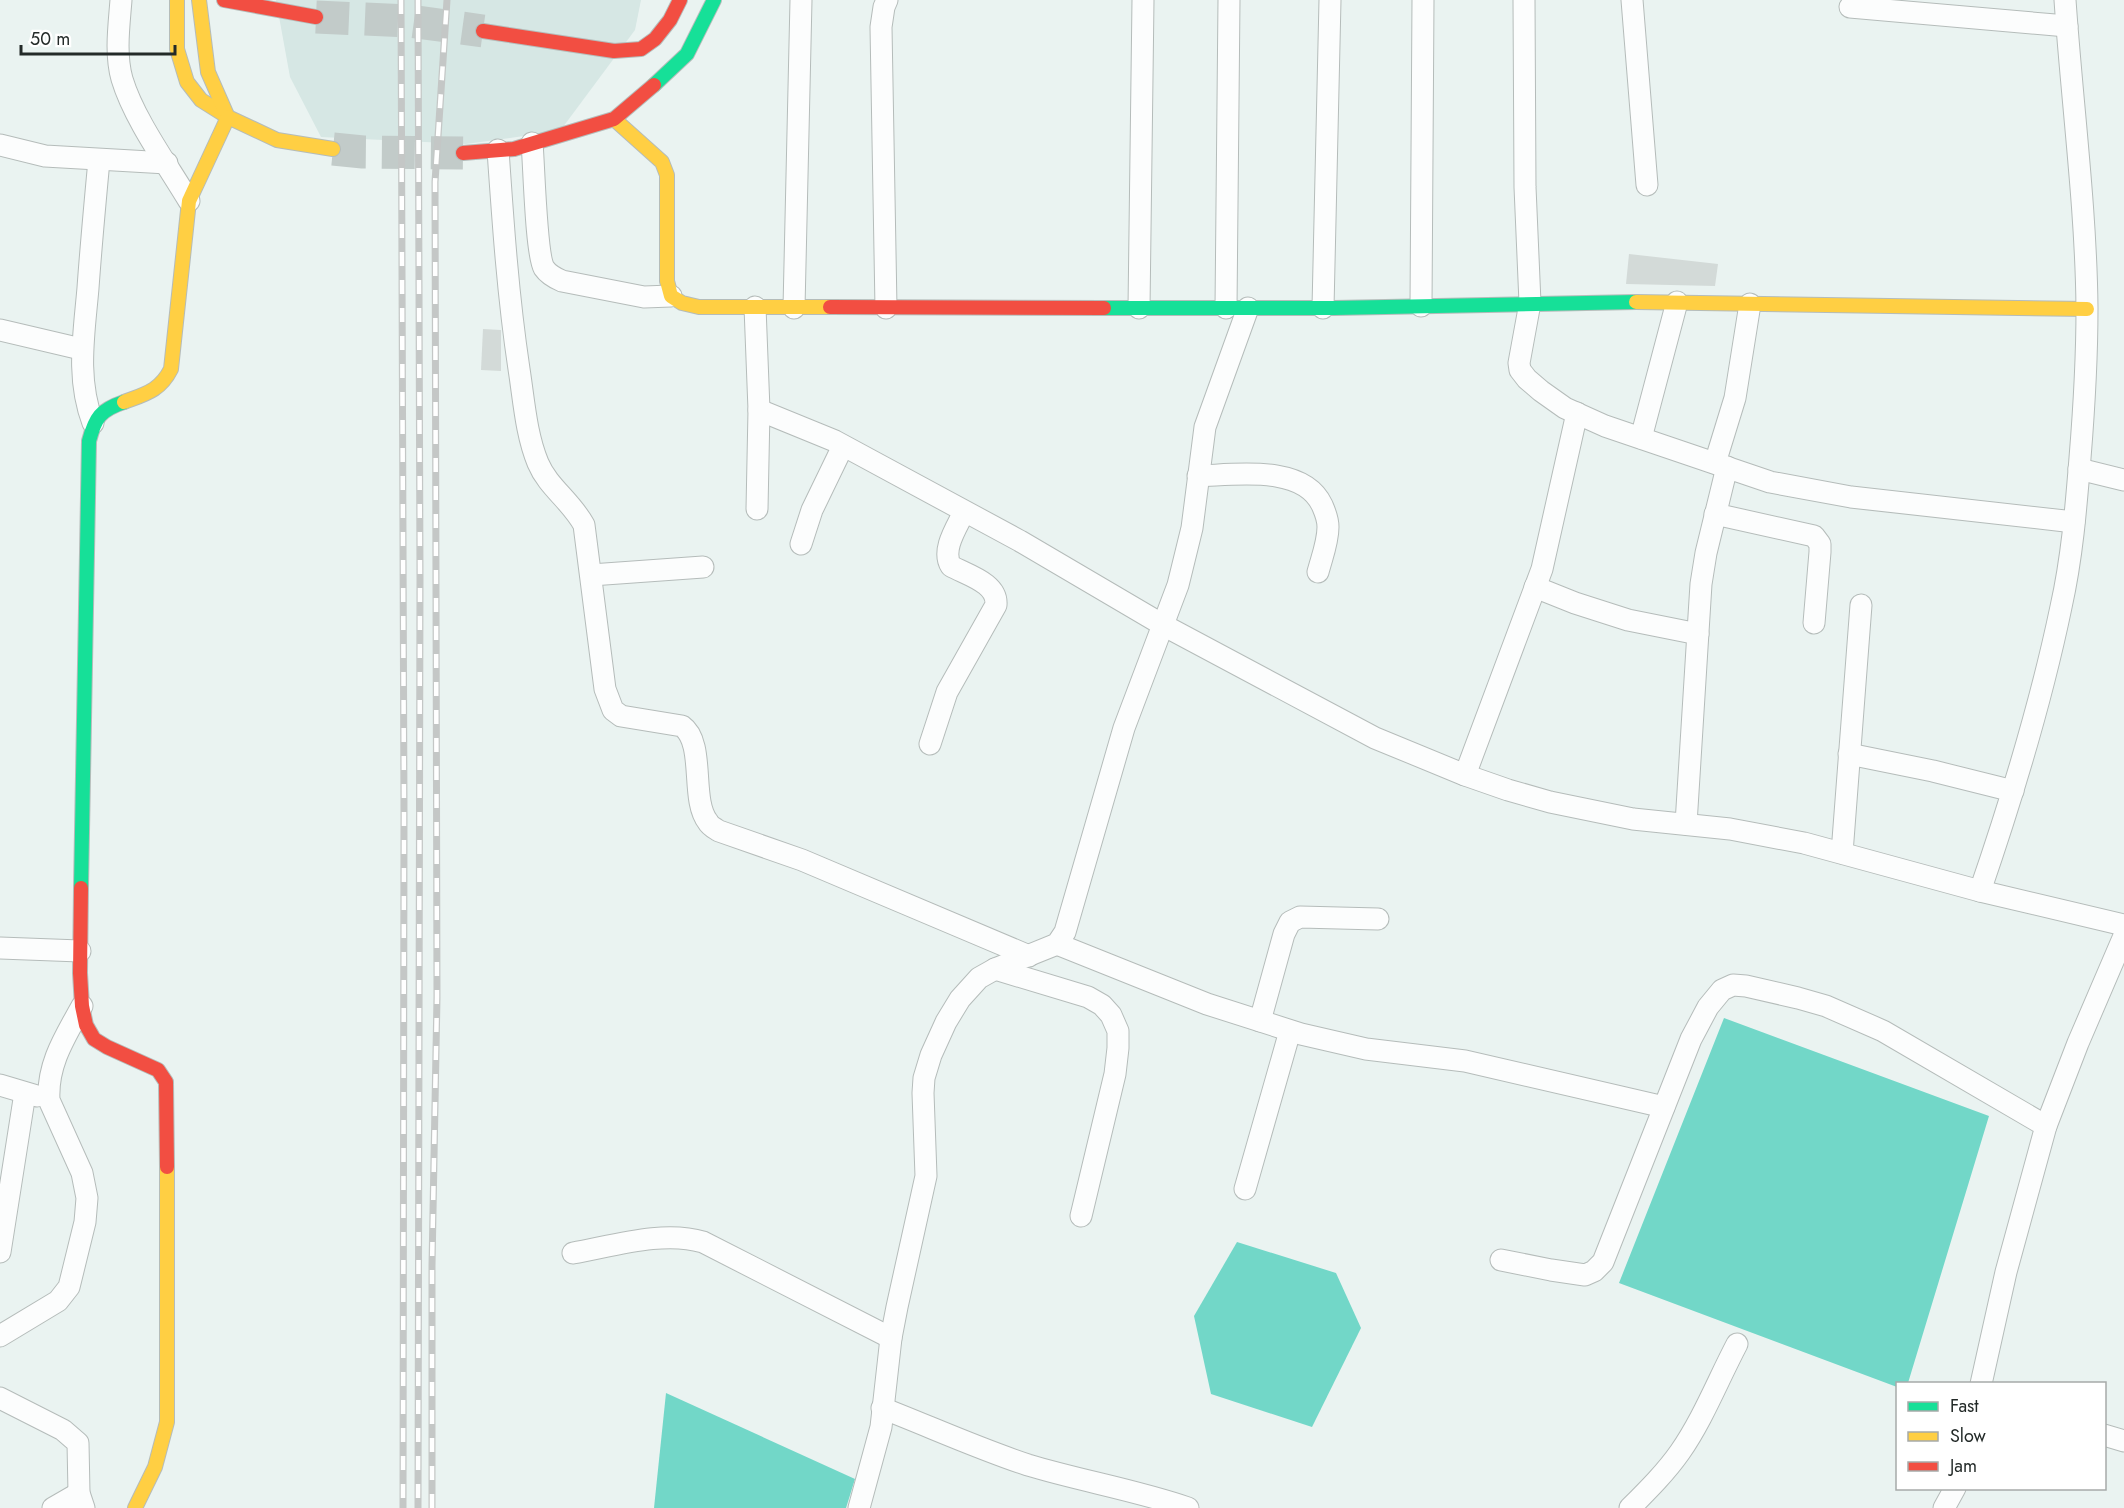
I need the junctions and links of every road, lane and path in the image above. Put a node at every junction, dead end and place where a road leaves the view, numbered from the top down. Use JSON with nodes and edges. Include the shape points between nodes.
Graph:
{"nodes":[{"id":1,"x":121,"y":0,"type":"edge"},
{"id":2,"x":177,"y":0,"type":"edge"},
{"id":3,"x":199,"y":0,"type":"edge"},
{"id":4,"x":224,"y":0,"type":"edge"},
{"id":5,"x":680,"y":0,"type":"edge"},
{"id":6,"x":714,"y":0,"type":"edge"},
{"id":7,"x":801,"y":0,"type":"edge"},
{"id":8,"x":887,"y":0,"type":"edge"},
{"id":9,"x":1143,"y":0,"type":"edge"},
{"id":10,"x":1228,"y":0,"type":"edge"},
{"id":11,"x":1330,"y":0,"type":"edge"},
{"id":12,"x":1423,"y":0,"type":"edge"},
{"id":13,"x":1524,"y":0,"type":"edge"},
{"id":14,"x":1632,"y":0,"type":"edge"},
{"id":15,"x":2065,"y":0,"type":"edge"},
{"id":16,"x":1850,"y":7,"type":"dead end"},
{"id":17,"x":316,"y":17,"type":"tunnel mouth"},
{"id":18,"x":2067,"y":26,"type":"junction"},
{"id":19,"x":483,"y":31,"type":"tunnel mouth"},
{"id":20,"x":655,"y":39,"type":"junction"},
{"id":21,"x":649,"y":59,"type":"dead end"},
{"id":22,"x":645,"y":78,"type":"dead end"},
{"id":23,"x":643,"y":95,"type":"junction"},
{"id":24,"x":228,"y":117,"type":"junction"},
{"id":25,"x":614,"y":119,"type":"junction"},
{"id":26,"x":532,"y":143,"type":"junction"},
{"id":27,"x":0,"y":145,"type":"edge"},
{"id":28,"x":333,"y":149,"type":"tunnel mouth"},
{"id":29,"x":498,"y":150,"type":"junction"},
{"id":30,"x":463,"y":153,"type":"tunnel mouth"},
{"id":31,"x":99,"y":160,"type":"junction"},
{"id":32,"x":167,"y":164,"type":"junction"},
{"id":33,"x":1647,"y":185,"type":"dead end"},
{"id":34,"x":189,"y":201,"type":"junction"},
{"id":35,"x":670,"y":296,"type":"junction"},
{"id":36,"x":1677,"y":302,"type":"junction"},
{"id":37,"x":1530,"y":303,"type":"junction"},
{"id":38,"x":1750,"y":304,"type":"junction"},
{"id":39,"x":1421,"y":306,"type":"junction"},
{"id":40,"x":755,"y":307,"type":"junction"},
{"id":41,"x":794,"y":308,"type":"junction"},
{"id":42,"x":886,"y":308,"type":"junction"},
{"id":43,"x":1139,"y":308,"type":"junction"},
{"id":44,"x":1226,"y":308,"type":"junction"},
{"id":45,"x":1248,"y":308,"type":"junction"},
{"id":46,"x":1323,"y":308,"type":"junction"},
{"id":47,"x":2087,"y":309,"type":"junction"},
{"id":48,"x":0,"y":330,"type":"edge"},
{"id":49,"x":81,"y":349,"type":"junction"},
{"id":50,"x":759,"y":410,"type":"junction"},
{"id":51,"x":1577,"y":413,"type":"junction"},
{"id":52,"x":93,"y":423,"type":"junction"},
{"id":53,"x":1641,"y":438,"type":"junction"},
{"id":54,"x":843,"y":446,"type":"junction"},
{"id":55,"x":1721,"y":465,"type":"junction"},
{"id":56,"x":2079,"y":469,"type":"junction"},
{"id":57,"x":1198,"y":476,"type":"junction"},
{"id":58,"x":2124,"y":480,"type":"edge"},
{"id":59,"x":757,"y":509,"type":"dead end"},
{"id":60,"x":964,"y":512,"type":"junction"},
{"id":61,"x":1715,"y":514,"type":"junction"},
{"id":62,"x":2074,"y":522,"type":"junction"},
{"id":63,"x":801,"y":543,"type":"dead end"},
{"id":64,"x":703,"y":567,"type":"dead end"},
{"id":65,"x":1318,"y":572,"type":"dead end"},
{"id":66,"x":591,"y":575,"type":"junction"},
{"id":67,"x":1535,"y":587,"type":"junction"},
{"id":68,"x":1861,"y":605,"type":"dead end"},
{"id":69,"x":1814,"y":623,"type":"dead end"},
{"id":70,"x":1163,"y":625,"type":"junction"},
{"id":71,"x":1698,"y":634,"type":"junction"},
{"id":72,"x":930,"y":744,"type":"dead end"},
{"id":73,"x":1849,"y":754,"type":"junction"},
{"id":74,"x":1465,"y":775,"type":"junction"},
{"id":75,"x":2013,"y":791,"type":"junction"},
{"id":76,"x":1686,"y":824,"type":"junction"},
{"id":77,"x":1842,"y":853,"type":"junction"},
{"id":78,"x":1980,"y":891,"type":"junction"},
{"id":79,"x":1378,"y":919,"type":"dead end"},
{"id":80,"x":2124,"y":925,"type":"edge"},
{"id":81,"x":2124,"y":936,"type":"edge"},
{"id":82,"x":1057,"y":944,"type":"junction"},
{"id":83,"x":0,"y":948,"type":"edge"},
{"id":84,"x":80,"y":951,"type":"junction"},
{"id":85,"x":1029,"y":956,"type":"junction"},
{"id":86,"x":995,"y":969,"type":"junction"},
{"id":87,"x":2115,"y":982,"type":"edge"},
{"id":88,"x":82,"y":1006,"type":"junction"},
{"id":89,"x":1260,"y":1021,"type":"junction"},
{"id":90,"x":1290,"y":1031,"type":"junction"},
{"id":91,"x":0,"y":1085,"type":"edge"},
{"id":92,"x":25,"y":1093,"type":"junction"},
{"id":93,"x":49,"y":1100,"type":"junction"},
{"id":94,"x":1664,"y":1107,"type":"junction"},
{"id":95,"x":2046,"y":1126,"type":"junction"},
{"id":96,"x":1245,"y":1189,"type":"dead end"},
{"id":97,"x":1081,"y":1216,"type":"dead end"},
{"id":98,"x":0,"y":1252,"type":"edge"},
{"id":99,"x":573,"y":1253,"type":"dead end"},
{"id":100,"x":1501,"y":1260,"type":"dead end"},
{"id":101,"x":0,"y":1336,"type":"edge"},
{"id":102,"x":891,"y":1338,"type":"junction"},
{"id":103,"x":1737,"y":1344,"type":"dead end"},
{"id":104,"x":1981,"y":1382,"type":"edge"},
{"id":105,"x":0,"y":1398,"type":"edge"},
{"id":106,"x":882,"y":1408,"type":"junction"},
{"id":107,"x":2106,"y":1436,"type":"edge"},
{"id":108,"x":2124,"y":1441,"type":"edge"},
{"id":109,"x":1954,"y":1490,"type":"edge"},
{"id":110,"x":82,"y":1501,"type":"edge"},
{"id":111,"x":53,"y":1508,"type":"edge"},
{"id":112,"x":135,"y":1508,"type":"edge"},
{"id":113,"x":859,"y":1508,"type":"edge"},
{"id":114,"x":1188,"y":1508,"type":"edge"},
{"id":115,"x":1630,"y":1508,"type":"edge"},
{"id":116,"x":1944,"y":1508,"type":"edge"}],
"edges":[{"from":1,"to":32,"type":"street","via":[[118,36],[122,78],[134,108]]},
{"from":2,"to":24,"type":"street","via":[[177,49],[187,82],[201,100]]},
{"from":3,"to":24,"type":"street","via":[[208,72]]},
{"from":4,"to":17,"type":"street"},
{"from":5,"to":20,"type":"street"},
{"from":6,"to":23,"type":"street","via":[[687,54]]},
{"from":7,"to":41,"type":"street"},
{"from":8,"to":42,"type":"street","via":[[881,27]]},
{"from":9,"to":43,"type":"street"},
{"from":10,"to":44,"type":"street"},
{"from":11,"to":46,"type":"street"},
{"from":12,"to":39,"type":"street"},
{"from":13,"to":37,"type":"street"},
{"from":14,"to":33,"type":"street"},
{"from":15,"to":18,"type":"street"},
{"from":16,"to":18,"type":"street"},
{"from":18,"to":47,"type":"street"},
{"from":19,"to":20,"type":"street","via":[[614,51],[641,50]]},
{"from":20,"to":21,"type":"street"},
{"from":22,"to":23,"type":"street"},
{"from":23,"to":25,"type":"street"},
{"from":24,"to":28,"type":"street","via":[[277,140]]},
{"from":24,"to":34,"type":"street"},
{"from":25,"to":26,"type":"street"},
{"from":25,"to":35,"type":"street","via":[[662,162],[667,175]]},
{"from":26,"to":29,"type":"street"},
{"from":26,"to":35,"type":"street","via":[[544,269],[562,281],[644,297]]},
{"from":27,"to":31,"type":"street","via":[[45,156]]},
{"from":29,"to":30,"type":"street"},
{"from":29,"to":66,"type":"street","via":[[510,307],[527,426],[545,478],[571,504],[584,525]]},
{"from":31,"to":32,"type":"street"},
{"from":31,"to":49,"type":"street"},
{"from":32,"to":34,"type":"street"},
{"from":34,"to":52,"type":"street","via":[[171,369],[163,383],[104,411]]},
{"from":35,"to":40,"type":"street","via":[[699,307]]},
{"from":36,"to":37,"type":"street"},
{"from":36,"to":38,"type":"street"},
{"from":36,"to":53,"type":"street"},
{"from":37,"to":39,"type":"street"},
{"from":37,"to":51,"type":"street","via":[[1520,370],[1541,391]]},
{"from":38,"to":47,"type":"street"},
{"from":38,"to":55,"type":"street"},
{"from":39,"to":46,"type":"street"},
{"from":40,"to":41,"type":"street"},
{"from":40,"to":50,"type":"street"},
{"from":41,"to":42,"type":"street"},
{"from":42,"to":43,"type":"street"},
{"from":43,"to":44,"type":"street"},
{"from":44,"to":45,"type":"street"},
{"from":45,"to":46,"type":"street"},
{"from":45,"to":57,"type":"street","via":[[1205,427]]},
{"from":47,"to":56,"type":"street"},
{"from":48,"to":49,"type":"street"},
{"from":49,"to":52,"type":"street","via":[[82,385]]},
{"from":50,"to":54,"type":"street"},
{"from":50,"to":59,"type":"street"},
{"from":51,"to":53,"type":"street"},
{"from":51,"to":67,"type":"street"},
{"from":52,"to":84,"type":"street","via":[[89,441]]},
{"from":53,"to":55,"type":"street"},
{"from":54,"to":60,"type":"street"},
{"from":54,"to":63,"type":"street","via":[[812,510]]},
{"from":55,"to":61,"type":"street"},
{"from":55,"to":62,"type":"street","via":[[1770,482],[1834,495]]},
{"from":56,"to":58,"type":"street"},
{"from":56,"to":62,"type":"street"},
{"from":57,"to":65,"type":"street","via":[[1273,476],[1308,486],[1328,518],[1327,541]]},
{"from":57,"to":70,"type":"street","via":[[1192,528]]},
{"from":60,"to":70,"type":"street"},
{"from":60,"to":72,"type":"street","via":[[951,540],[948,561],[993,590],[996,605],[947,692]]},
{"from":61,"to":69,"type":"street","via":[[1814,536],[1820,544]]},
{"from":61,"to":71,"type":"street","via":[[1701,584]]},
{"from":62,"to":75,"type":"street","via":[[2062,605]]},
{"from":64,"to":66,"type":"street"},
{"from":66,"to":85,"type":"street","via":[[609,702],[621,716],[682,726],[688,731],[701,806],[708,822],[719,831],[802,860]]},
{"from":67,"to":71,"type":"street","via":[[1628,620]]},
{"from":67,"to":74,"type":"street"},
{"from":68,"to":73,"type":"street"},
{"from":70,"to":74,"type":"street","via":[[1375,738]]},
{"from":70,"to":82,"type":"street","via":[[1124,728],[1071,917]]},
{"from":71,"to":76,"type":"street"},
{"from":73,"to":75,"type":"street"},
{"from":73,"to":77,"type":"street"},
{"from":74,"to":76,"type":"street","via":[[1550,802],[1633,819]]},
{"from":75,"to":78,"type":"street"},
{"from":76,"to":77,"type":"street","via":[[1730,829]]},
{"from":77,"to":78,"type":"street"},
{"from":78,"to":80,"type":"street"},
{"from":79,"to":89,"type":"street","via":[[1307,916],[1290,922]]},
{"from":81,"to":87,"type":"street"},
{"from":82,"to":85,"type":"street"},
{"from":82,"to":89,"type":"street","via":[[1206,1004]]},
{"from":83,"to":84,"type":"street"},
{"from":84,"to":88,"type":"street"},
{"from":85,"to":86,"type":"street"},
{"from":86,"to":97,"type":"street","via":[[1102,1005],[1118,1031],[1115,1074]]},
{"from":86,"to":102,"type":"street","via":[[960,999],[946,1022],[924,1078],[926,1176]]},
{"from":87,"to":95,"type":"street","via":[[2078,1043]]},
{"from":88,"to":93,"type":"street","via":[[56,1053]]},
{"from":88,"to":112,"type":"street","via":[[86,1026],[94,1039],[158,1070],[166,1082],[167,1422],[155,1467]]},
{"from":89,"to":90,"type":"street"},
{"from":90,"to":94,"type":"street","via":[[1366,1049],[1465,1061]]},
{"from":90,"to":96,"type":"street"},
{"from":91,"to":92,"type":"street"},
{"from":92,"to":93,"type":"street"},
{"from":92,"to":98,"type":"street"},
{"from":93,"to":101,"type":"street","via":[[82,1173],[87,1198],[85,1222],[69,1287],[58,1301]]},
{"from":94,"to":95,"type":"street","via":[[1708,1007],[1722,990],[1732,985],[1826,1006],[1883,1031]]},
{"from":94,"to":100,"type":"street","via":[[1603,1262],[1594,1271],[1585,1275]]},
{"from":95,"to":104,"type":"street"},
{"from":99,"to":102,"type":"street","via":[[669,1237],[689,1238]]},
{"from":102,"to":106,"type":"street"},
{"from":103,"to":115,"type":"street","via":[[1685,1444]]},
{"from":105,"to":110,"type":"street","via":[[63,1430],[78,1443]]},
{"from":106,"to":113,"type":"street","via":[[881,1427]]},
{"from":106,"to":114,"type":"street","via":[[1026,1464]]},
{"from":107,"to":108,"type":"street"},
{"from":109,"to":116,"type":"street"},
{"from":110,"to":111,"type":"street"}]}
